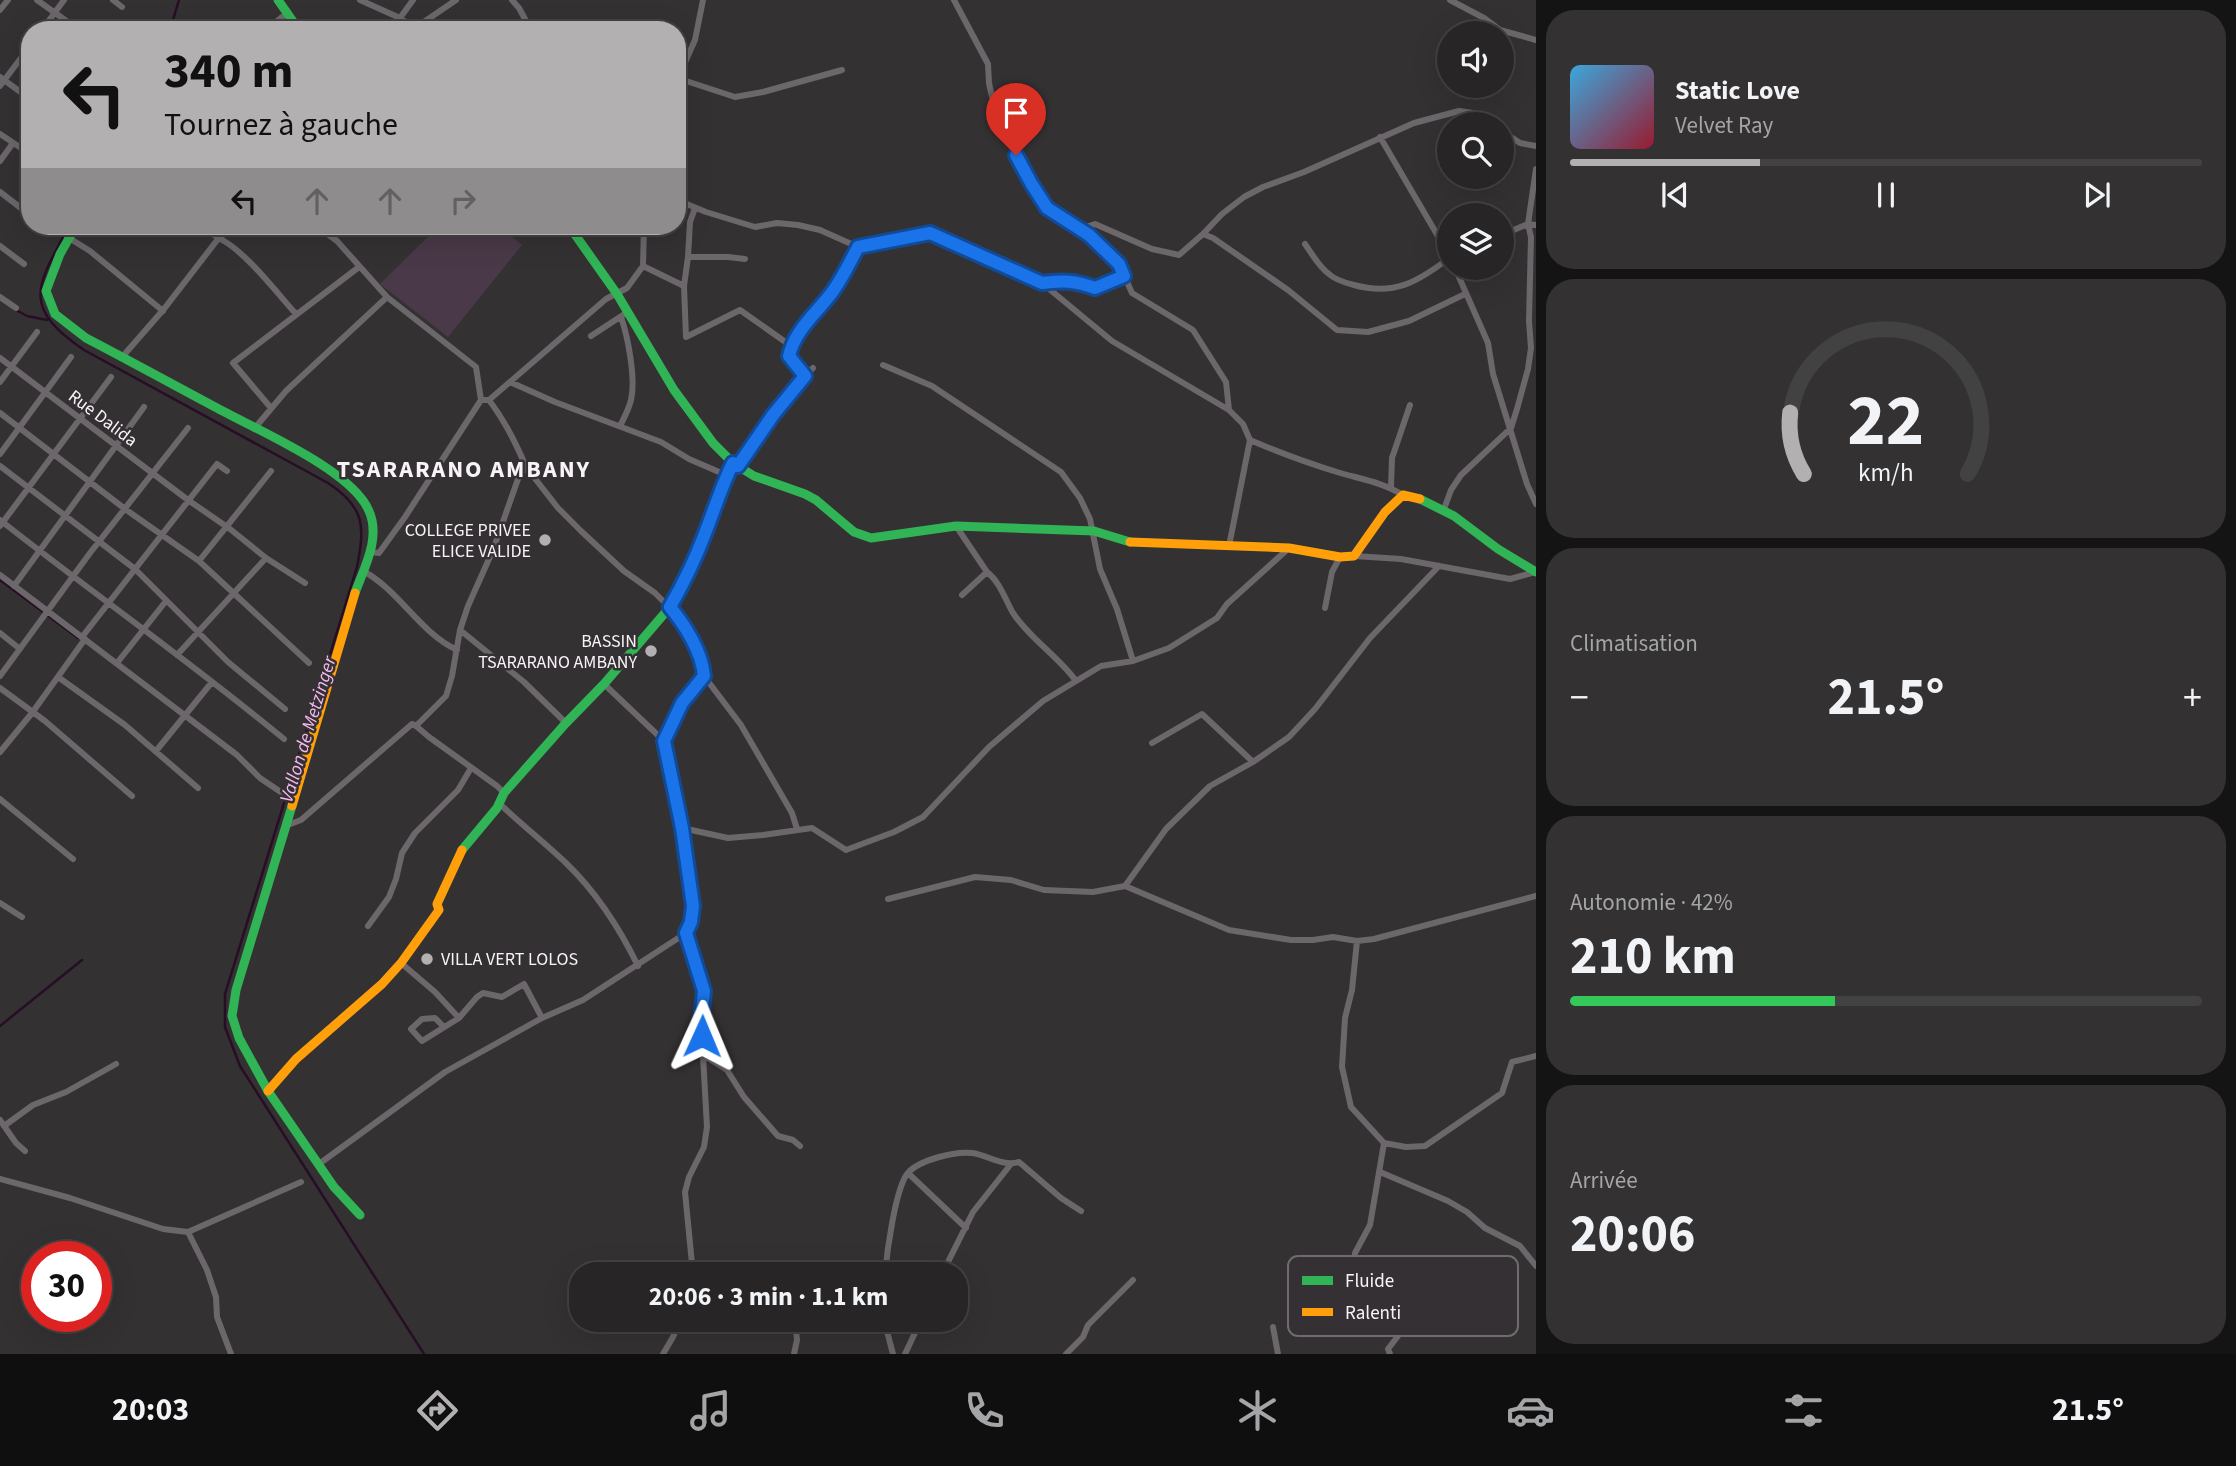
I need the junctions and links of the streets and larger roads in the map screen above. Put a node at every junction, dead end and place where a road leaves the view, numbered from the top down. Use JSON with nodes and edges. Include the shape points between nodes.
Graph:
{"nodes":[{"id":1,"x":8,"y":0,"type":"edge"},
{"id":2,"x":37,"y":0,"type":"edge"},
{"id":3,"x":64,"y":0,"type":"edge"},
{"id":4,"x":113,"y":0,"type":"edge"},
{"id":5,"x":360,"y":0,"type":"edge"},
{"id":6,"x":413,"y":0,"type":"edge"},
{"id":7,"x":456,"y":0,"type":"edge"},
{"id":8,"x":512,"y":0,"type":"edge"},
{"id":9,"x":703,"y":0,"type":"edge"},
{"id":10,"x":1450,"y":0,"type":"edge"},
{"id":11,"x":955,"y":1,"type":"edge"},
{"id":12,"x":284,"y":4,"type":"edge"},
{"id":13,"x":122,"y":7,"type":"dead end"},
{"id":14,"x":0,"y":10,"type":"edge"},
{"id":15,"x":55,"y":13,"type":"junction"},
{"id":16,"x":400,"y":19,"type":"junction"},
{"id":17,"x":49,"y":21,"type":"edge"},
{"id":18,"x":66,"y":21,"type":"edge"},
{"id":19,"x":272,"y":21,"type":"edge"},
{"id":20,"x":294,"y":21,"type":"edge"},
{"id":21,"x":403,"y":21,"type":"edge"},
{"id":22,"x":425,"y":21,"type":"edge"},
{"id":23,"x":526,"y":21,"type":"edge"},
{"id":24,"x":1536,"y":40,"type":"edge"},
{"id":25,"x":21,"y":57,"type":"edge"},
{"id":26,"x":686,"y":60,"type":"edge"},
{"id":27,"x":842,"y":70,"type":"dead end"},
{"id":28,"x":1,"y":81,"type":"edge"},
{"id":29,"x":686,"y":81,"type":"edge"},
{"id":30,"x":21,"y":93,"type":"edge"},
{"id":31,"x":1437,"y":116,"type":"edge"},
{"id":32,"x":0,"y":134,"type":"edge"},
{"id":33,"x":1380,"y":137,"type":"junction"},
{"id":34,"x":1514,"y":139,"type":"edge"},
{"id":35,"x":13,"y":143,"type":"junction"},
{"id":36,"x":1536,"y":146,"type":"edge"},
{"id":37,"x":21,"y":148,"type":"edge"},
{"id":38,"x":0,"y":160,"type":"edge"},
{"id":39,"x":1536,"y":169,"type":"edge"},
{"id":40,"x":0,"y":192,"type":"edge"},
{"id":41,"x":686,"y":204,"type":"edge"},
{"id":42,"x":21,"y":208,"type":"edge"},
{"id":43,"x":695,"y":208,"type":"junction"},
{"id":44,"x":1528,"y":224,"type":"junction"},
{"id":45,"x":1536,"y":225,"type":"edge"},
{"id":46,"x":1080,"y":229,"type":"junction"},
{"id":47,"x":1514,"y":230,"type":"edge"},
{"id":48,"x":1203,"y":234,"type":"junction"},
{"id":49,"x":71,"y":235,"type":"edge"},
{"id":50,"x":214,"y":235,"type":"edge"},
{"id":51,"x":220,"y":235,"type":"edge"},
{"id":52,"x":329,"y":235,"type":"edge"},
{"id":53,"x":575,"y":235,"type":"edge"},
{"id":54,"x":644,"y":235,"type":"edge"},
{"id":55,"x":1437,"y":235,"type":"edge"},
{"id":56,"x":69,"y":238,"type":"junction"},
{"id":57,"x":218,"y":238,"type":"junction"},
{"id":58,"x":1305,"y":244,"type":"dead end"},
{"id":59,"x":0,"y":246,"type":"edge"},
{"id":60,"x":858,"y":247,"type":"junction"},
{"id":61,"x":688,"y":257,"type":"junction"},
{"id":62,"x":745,"y":259,"type":"dead end"},
{"id":63,"x":24,"y":264,"type":"dead end"},
{"id":64,"x":643,"y":265,"type":"junction"},
{"id":65,"x":1437,"y":266,"type":"edge"},
{"id":66,"x":359,"y":267,"type":"junction"},
{"id":67,"x":1124,"y":276,"type":"junction"},
{"id":68,"x":1460,"y":280,"type":"edge"},
{"id":69,"x":1042,"y":283,"type":"junction"},
{"id":70,"x":684,"y":286,"type":"junction"},
{"id":71,"x":617,"y":294,"type":"junction"},
{"id":72,"x":1465,"y":294,"type":"junction"},
{"id":73,"x":0,"y":297,"type":"edge"},
{"id":74,"x":387,"y":297,"type":"junction"},
{"id":75,"x":16,"y":308,"type":"dead end"},
{"id":76,"x":163,"y":311,"type":"junction"},
{"id":77,"x":296,"y":314,"type":"junction"},
{"id":78,"x":624,"y":315,"type":"junction"},
{"id":79,"x":37,"y":332,"type":"dead end"},
{"id":80,"x":591,"y":336,"type":"dead end"},
{"id":81,"x":791,"y":346,"type":"junction"},
{"id":82,"x":71,"y":356,"type":"dead end"},
{"id":83,"x":123,"y":356,"type":"junction"},
{"id":84,"x":0,"y":358,"type":"edge"},
{"id":85,"x":883,"y":365,"type":"dead end"},
{"id":86,"x":12,"y":367,"type":"junction"},
{"id":87,"x":813,"y":368,"type":"dead end"},
{"id":88,"x":805,"y":376,"type":"junction"},
{"id":89,"x":111,"y":377,"type":"dead end"},
{"id":90,"x":0,"y":382,"type":"edge"},
{"id":91,"x":510,"y":382,"type":"junction"},
{"id":92,"x":46,"y":393,"type":"junction"},
{"id":93,"x":485,"y":400,"type":"junction"},
{"id":94,"x":1410,"y":405,"type":"dead end"},
{"id":95,"x":144,"y":407,"type":"dead end"},
{"id":96,"x":271,"y":408,"type":"junction"},
{"id":97,"x":1229,"y":410,"type":"junction"},
{"id":98,"x":0,"y":413,"type":"edge"},
{"id":99,"x":80,"y":419,"type":"junction"},
{"id":100,"x":620,"y":426,"type":"junction"},
{"id":101,"x":19,"y":427,"type":"junction"},
{"id":102,"x":188,"y":428,"type":"dead end"},
{"id":103,"x":1511,"y":428,"type":"junction"},
{"id":104,"x":254,"y":429,"type":"junction"},
{"id":105,"x":1250,"y":440,"type":"junction"},
{"id":106,"x":116,"y":446,"type":"junction"},
{"id":107,"x":0,"y":453,"type":"edge"},
{"id":108,"x":54,"y":453,"type":"junction"},
{"id":109,"x":735,"y":464,"type":"junction"},
{"id":110,"x":0,"y":466,"type":"edge"},
{"id":111,"x":526,"y":467,"type":"junction"},
{"id":112,"x":227,"y":471,"type":"dead end"},
{"id":113,"x":271,"y":471,"type":"dead end"},
{"id":114,"x":152,"y":473,"type":"junction"},
{"id":115,"x":726,"y":475,"type":"junction"},
{"id":116,"x":91,"y":481,"type":"junction"},
{"id":117,"x":1391,"y":487,"type":"junction"},
{"id":118,"x":28,"y":489,"type":"junction"},
{"id":119,"x":1403,"y":495,"type":"junction"},
{"id":120,"x":188,"y":500,"type":"junction"},
{"id":121,"x":1536,"y":504,"type":"edge"},
{"id":122,"x":125,"y":509,"type":"junction"},
{"id":123,"x":1444,"y":509,"type":"junction"},
{"id":124,"x":65,"y":516,"type":"junction"},
{"id":125,"x":1,"y":523,"type":"edge"},
{"id":126,"x":956,"y":526,"type":"junction"},
{"id":127,"x":226,"y":527,"type":"junction"},
{"id":128,"x":1094,"y":531,"type":"junction"},
{"id":129,"x":164,"y":534,"type":"junction"},
{"id":130,"x":99,"y":541,"type":"junction"},
{"id":131,"x":1229,"y":546,"type":"junction"},
{"id":132,"x":1289,"y":548,"type":"junction"},
{"id":133,"x":39,"y":550,"type":"junction"},
{"id":134,"x":370,"y":552,"type":"junction"},
{"id":135,"x":1354,"y":556,"type":"junction"},
{"id":136,"x":1340,"y":557,"type":"junction"},
{"id":137,"x":266,"y":558,"type":"junction"},
{"id":138,"x":199,"y":561,"type":"junction"},
{"id":139,"x":1439,"y":566,"type":"junction"},
{"id":140,"x":135,"y":569,"type":"junction"},
{"id":141,"x":363,"y":571,"type":"junction"},
{"id":142,"x":987,"y":572,"type":"junction"},
{"id":143,"x":1536,"y":572,"type":"edge"},
{"id":144,"x":0,"y":575,"type":"edge"},
{"id":145,"x":74,"y":576,"type":"junction"},
{"id":146,"x":305,"y":583,"type":"dead end"},
{"id":147,"x":14,"y":586,"type":"junction"},
{"id":148,"x":235,"y":593,"type":"junction"},
{"id":149,"x":962,"y":595,"type":"dead end"},
{"id":150,"x":109,"y":601,"type":"junction"},
{"id":151,"x":166,"y":601,"type":"junction"},
{"id":152,"x":670,"y":607,"type":"junction"},
{"id":153,"x":1325,"y":608,"type":"dead end"},
{"id":154,"x":48,"y":612,"type":"junction"},
{"id":155,"x":143,"y":630,"type":"junction"},
{"id":156,"x":460,"y":630,"type":"junction"},
{"id":157,"x":0,"y":634,"type":"edge"},
{"id":158,"x":199,"y":634,"type":"junction"},
{"id":159,"x":84,"y":638,"type":"junction"},
{"id":160,"x":20,"y":649,"type":"junction"},
{"id":161,"x":457,"y":650,"type":"junction"},
{"id":162,"x":177,"y":655,"type":"junction"},
{"id":163,"x":1133,"y":661,"type":"junction"},
{"id":164,"x":117,"y":663,"type":"junction"},
{"id":165,"x":309,"y":663,"type":"dead end"},
{"id":166,"x":0,"y":676,"type":"edge"},
{"id":167,"x":704,"y":676,"type":"junction"},
{"id":168,"x":58,"y":677,"type":"junction"},
{"id":169,"x":1076,"y":681,"type":"junction"},
{"id":170,"x":212,"y":682,"type":"junction"},
{"id":171,"x":604,"y":684,"type":"junction"},
{"id":172,"x":0,"y":688,"type":"edge"},
{"id":173,"x":285,"y":709,"type":"dead end"},
{"id":174,"x":32,"y":713,"type":"junction"},
{"id":175,"x":185,"y":715,"type":"junction"},
{"id":176,"x":566,"y":723,"type":"junction"},
{"id":177,"x":416,"y":726,"type":"junction"},
{"id":178,"x":284,"y":739,"type":"dead end"},
{"id":179,"x":664,"y":741,"type":"junction"},
{"id":180,"x":2,"y":743,"type":"edge"},
{"id":181,"x":1152,"y":743,"type":"dead end"},
{"id":182,"x":156,"y":751,"type":"junction"},
{"id":183,"x":0,"y":752,"type":"edge"},
{"id":184,"x":1253,"y":762,"type":"junction"},
{"id":185,"x":471,"y":768,"type":"junction"},
{"id":186,"x":198,"y":788,"type":"dead end"},
{"id":187,"x":504,"y":793,"type":"junction"},
{"id":188,"x":132,"y":796,"type":"dead end"},
{"id":189,"x":0,"y":799,"type":"edge"},
{"id":190,"x":295,"y":801,"type":"junction"},
{"id":191,"x":501,"y":805,"type":"junction"},
{"id":192,"x":285,"y":826,"type":"junction"},
{"id":193,"x":682,"y":828,"type":"junction"},
{"id":194,"x":797,"y":829,"type":"junction"},
{"id":195,"x":73,"y":859,"type":"dead end"},
{"id":196,"x":1125,"y":887,"type":"junction"},
{"id":197,"x":1536,"y":896,"type":"edge"},
{"id":198,"x":888,"y":899,"type":"dead end"},
{"id":199,"x":0,"y":903,"type":"edge"},
{"id":200,"x":22,"y":917,"type":"dead end"},
{"id":201,"x":368,"y":926,"type":"dead end"},
{"id":202,"x":686,"y":933,"type":"junction"},
{"id":203,"x":1357,"y":941,"type":"junction"},
{"id":204,"x":401,"y":963,"type":"junction"},
{"id":205,"x":638,"y":966,"type":"junction"},
{"id":206,"x":459,"y":1018,"type":"junction"},
{"id":207,"x":542,"y":1018,"type":"junction"},
{"id":208,"x":444,"y":1027,"type":"junction"},
{"id":209,"x":703,"y":1055,"type":"junction"},
{"id":210,"x":1536,"y":1056,"type":"edge"},
{"id":211,"x":116,"y":1064,"type":"dead end"},
{"id":212,"x":268,"y":1091,"type":"junction"},
{"id":213,"x":2,"y":1124,"type":"edge"},
{"id":214,"x":1384,"y":1143,"type":"junction"},
{"id":215,"x":800,"y":1146,"type":"dead end"},
{"id":216,"x":25,"y":1151,"type":"dead end"},
{"id":217,"x":319,"y":1164,"type":"junction"},
{"id":218,"x":1011,"y":1164,"type":"junction"},
{"id":219,"x":1380,"y":1172,"type":"junction"},
{"id":220,"x":908,"y":1173,"type":"junction"},
{"id":221,"x":0,"y":1179,"type":"edge"},
{"id":222,"x":301,"y":1182,"type":"dead end"},
{"id":223,"x":1081,"y":1211,"type":"dead end"},
{"id":224,"x":360,"y":1215,"type":"dead end"},
{"id":225,"x":965,"y":1228,"type":"junction"},
{"id":226,"x":188,"y":1232,"type":"junction"},
{"id":227,"x":1355,"y":1256,"type":"edge"},
{"id":228,"x":691,"y":1262,"type":"edge"},
{"id":229,"x":887,"y":1262,"type":"edge"},
{"id":230,"x":948,"y":1262,"type":"edge"},
{"id":231,"x":1536,"y":1266,"type":"edge"},
{"id":232,"x":1133,"y":1279,"type":"dead end"},
{"id":233,"x":1273,"y":1328,"type":"dead end"},
{"id":234,"x":675,"y":1332,"type":"edge"},
{"id":235,"x":796,"y":1332,"type":"edge"},
{"id":236,"x":887,"y":1332,"type":"edge"},
{"id":237,"x":915,"y":1332,"type":"edge"},
{"id":238,"x":1398,"y":1336,"type":"edge"},
{"id":239,"x":231,"y":1354,"type":"edge"},
{"id":240,"x":663,"y":1354,"type":"edge"},
{"id":241,"x":794,"y":1354,"type":"edge"},
{"id":242,"x":893,"y":1354,"type":"edge"},
{"id":243,"x":905,"y":1354,"type":"edge"},
{"id":244,"x":1066,"y":1354,"type":"edge"},
{"id":245,"x":1278,"y":1354,"type":"edge"},
{"id":246,"x":1390,"y":1354,"type":"edge"}],
"edges":[{"from":1,"to":14,"type":"street"},
{"from":2,"to":15,"type":"street"},
{"from":3,"to":15,"type":"street"},
{"from":4,"to":13,"type":"street"},
{"from":5,"to":16,"type":"street"},
{"from":6,"to":16,"type":"street"},
{"from":7,"to":22,"type":"street"},
{"from":8,"to":23,"type":"street"},
{"from":9,"to":26,"type":"street"},
{"from":10,"to":24,"type":"street","via":[[1500,30]]},
{"from":11,"to":46,"type":"street","via":[[988,64],[996,115],[1031,183],[1047,208]]},
{"from":12,"to":19,"type":"street"},
{"from":12,"to":20,"type":"street"},
{"from":15,"to":17,"type":"street"},
{"from":15,"to":18,"type":"street"},
{"from":16,"to":21,"type":"street"},
{"from":25,"to":28,"type":"street"},
{"from":27,"to":29,"type":"street","via":[[735,97]]},
{"from":28,"to":30,"type":"street"},
{"from":31,"to":33,"type":"street"},
{"from":32,"to":35,"type":"street"},
{"from":33,"to":48,"type":"street","via":[[1244,197]]},
{"from":33,"to":55,"type":"street"},
{"from":34,"to":36,"type":"street"},
{"from":35,"to":37,"type":"street"},
{"from":35,"to":38,"type":"street"},
{"from":39,"to":44,"type":"street"},
{"from":40,"to":42,"type":"street"},
{"from":41,"to":43,"type":"street"},
{"from":43,"to":60,"type":"street","via":[[755,227],[777,223],[820,230]]},
{"from":43,"to":61,"type":"street"},
{"from":44,"to":45,"type":"street"},
{"from":44,"to":47,"type":"street"},
{"from":44,"to":103,"type":"street","via":[[1531,348]]},
{"from":46,"to":48,"type":"street","via":[[1095,224],[1152,249],[1179,255]]},
{"from":46,"to":67,"type":"street","via":[[1119,264]]},
{"from":48,"to":72,"type":"street","via":[[1288,290],[1337,330],[1368,332],[1409,321]]},
{"from":49,"to":56,"type":"street"},
{"from":50,"to":57,"type":"street"},
{"from":51,"to":57,"type":"street"},
{"from":52,"to":66,"type":"street"},
{"from":53,"to":71,"type":"street"},
{"from":54,"to":64,"type":"street"},
{"from":56,"to":76,"type":"street"},
{"from":56,"to":83,"type":"street","via":[[46,291],[55,314],[86,338]]},
{"from":57,"to":76,"type":"street"},
{"from":57,"to":77,"type":"street","via":[[253,266]]},
{"from":58,"to":65,"type":"street","via":[[1329,275],[1374,290],[1405,286]]},
{"from":59,"to":63,"type":"street"},
{"from":60,"to":69,"type":"street","via":[[930,233]]},
{"from":60,"to":81,"type":"street","via":[[842,279]]},
{"from":61,"to":62,"type":"street"},
{"from":61,"to":70,"type":"street"},
{"from":64,"to":70,"type":"street"},
{"from":64,"to":71,"type":"street"},
{"from":66,"to":74,"type":"street"},
{"from":66,"to":77,"type":"street"},
{"from":67,"to":69,"type":"street","via":[[1095,288],[1078,282]]},
{"from":67,"to":97,"type":"street","via":[[1132,293],[1193,330],[1226,382]]},
{"from":68,"to":72,"type":"street"},
{"from":69,"to":97,"type":"street","via":[[1112,341]]},
{"from":70,"to":81,"type":"street","via":[[686,337],[740,310]]},
{"from":71,"to":78,"type":"street"},
{"from":71,"to":91,"type":"street"},
{"from":72,"to":103,"type":"street","via":[[1488,342]]},
{"from":73,"to":75,"type":"street"},
{"from":74,"to":93,"type":"street","via":[[476,367]]},
{"from":74,"to":96,"type":"street"},
{"from":76,"to":83,"type":"street"},
{"from":77,"to":96,"type":"street","via":[[233,363]]},
{"from":78,"to":80,"type":"street"},
{"from":78,"to":100,"type":"street","via":[[632,399]]},
{"from":78,"to":109,"type":"street","via":[[692,416]]},
{"from":79,"to":86,"type":"street"},
{"from":81,"to":88,"type":"street","via":[[789,356]]},
{"from":82,"to":92,"type":"street"},
{"from":83,"to":104,"type":"street"},
{"from":84,"to":86,"type":"street","name":"Rue Dalida"},
{"from":85,"to":128,"type":"street","via":[[932,386],[1061,472],[1080,498]]},
{"from":86,"to":90,"type":"street"},
{"from":86,"to":92,"type":"street","name":"Rue Dalida"},
{"from":87,"to":88,"type":"street"},
{"from":88,"to":109,"type":"street"},
{"from":89,"to":99,"type":"street"},
{"from":91,"to":93,"type":"street"},
{"from":91,"to":100,"type":"street"},
{"from":92,"to":99,"type":"street","name":"Rue Dalida"},
{"from":92,"to":101,"type":"street"},
{"from":93,"to":111,"type":"street","via":[[513,437]]},
{"from":93,"to":134,"type":"street","via":[[379,553]]},
{"from":94,"to":117,"type":"street","via":[[1392,457]]},
{"from":95,"to":106,"type":"street"},
{"from":96,"to":104,"type":"street"},
{"from":97,"to":105,"type":"street"},
{"from":98,"to":101,"type":"street"},
{"from":99,"to":106,"type":"street","name":"Rue Dalida"},
{"from":99,"to":108,"type":"street"},
{"from":100,"to":115,"type":"street"},
{"from":101,"to":107,"type":"street"},
{"from":101,"to":108,"type":"street"},
{"from":102,"to":114,"type":"street"},
{"from":103,"to":121,"type":"street"},
{"from":103,"to":123,"type":"street","via":[[1461,475]]},
{"from":104,"to":134,"type":"street","via":[[308,457],[354,489],[373,522]]},
{"from":105,"to":117,"type":"street"},
{"from":105,"to":131,"type":"street"},
{"from":106,"to":114,"type":"street","name":"Rue Dalida"},
{"from":106,"to":116,"type":"street"},
{"from":108,"to":116,"type":"street"},
{"from":108,"to":118,"type":"street"},
{"from":109,"to":115,"type":"street"},
{"from":109,"to":126,"type":"street","via":[[816,500],[870,538]]},
{"from":110,"to":118,"type":"street"},
{"from":111,"to":152,"type":"street","via":[[581,531]]},
{"from":111,"to":156,"type":"street"},
{"from":112,"to":120,"type":"street","via":[[217,464]]},
{"from":113,"to":127,"type":"street"},
{"from":114,"to":120,"type":"street","name":"Rue Dalida"},
{"from":114,"to":122,"type":"street"},
{"from":115,"to":152,"type":"street","via":[[704,536]]},
{"from":116,"to":122,"type":"street"},
{"from":116,"to":124,"type":"street"},
{"from":117,"to":119,"type":"street"},
{"from":118,"to":124,"type":"street"},
{"from":118,"to":125,"type":"street"},
{"from":119,"to":123,"type":"street"},
{"from":119,"to":135,"type":"street"},
{"from":120,"to":127,"type":"street","name":"Rue Dalida"},
{"from":120,"to":129,"type":"street"},
{"from":122,"to":129,"type":"street"},
{"from":122,"to":130,"type":"street"},
{"from":123,"to":143,"type":"street"},
{"from":124,"to":130,"type":"street"},
{"from":124,"to":133,"type":"street"},
{"from":125,"to":133,"type":"street"},
{"from":126,"to":128,"type":"street"},
{"from":126,"to":142,"type":"street"},
{"from":127,"to":137,"type":"street","name":"Rue Dalida"},
{"from":127,"to":138,"type":"street"},
{"from":128,"to":131,"type":"street","via":[[1135,543]]},
{"from":128,"to":163,"type":"street","via":[[1100,569]]},
{"from":129,"to":138,"type":"street"},
{"from":129,"to":140,"type":"street"},
{"from":130,"to":140,"type":"street"},
{"from":130,"to":145,"type":"street"},
{"from":131,"to":132,"type":"street"},
{"from":132,"to":136,"type":"street"},
{"from":132,"to":163,"type":"street","via":[[1217,618],[1169,648]]},
{"from":133,"to":145,"type":"street"},
{"from":133,"to":147,"type":"street"},
{"from":134,"to":141,"type":"street"},
{"from":135,"to":136,"type":"street"},
{"from":135,"to":139,"type":"street"},
{"from":136,"to":153,"type":"street"},
{"from":137,"to":146,"type":"street","name":"Rue Dalida"},
{"from":137,"to":148,"type":"street"},
{"from":138,"to":148,"type":"street"},
{"from":139,"to":143,"type":"street","via":[[1510,579]]},
{"from":139,"to":184,"type":"street","via":[[1370,638],[1289,737]]},
{"from":140,"to":150,"type":"street"},
{"from":140,"to":151,"type":"street"},
{"from":141,"to":161,"type":"street"},
{"from":141,"to":190,"type":"street"},
{"from":142,"to":149,"type":"street"},
{"from":142,"to":169,"type":"street","via":[[1016,617]]},
{"from":144,"to":147,"type":"street"},
{"from":145,"to":150,"type":"street"},
{"from":145,"to":154,"type":"street"},
{"from":147,"to":154,"type":"street"},
{"from":148,"to":158,"type":"street"},
{"from":148,"to":165,"type":"street"},
{"from":150,"to":155,"type":"street"},
{"from":150,"to":159,"type":"street"},
{"from":151,"to":155,"type":"street"},
{"from":151,"to":158,"type":"street"},
{"from":152,"to":167,"type":"street","via":[[698,653]]},
{"from":152,"to":171,"type":"street"},
{"from":154,"to":159,"type":"street"},
{"from":154,"to":160,"type":"street"},
{"from":155,"to":162,"type":"street"},
{"from":155,"to":164,"type":"street"},
{"from":156,"to":161,"type":"street"},
{"from":156,"to":176,"type":"street"},
{"from":157,"to":160,"type":"street"},
{"from":158,"to":162,"type":"street"},
{"from":158,"to":173,"type":"street"},
{"from":159,"to":164,"type":"street"},
{"from":159,"to":168,"type":"street"},
{"from":160,"to":166,"type":"street"},
{"from":161,"to":177,"type":"street","via":[[446,696]]},
{"from":162,"to":170,"type":"street"},
{"from":163,"to":169,"type":"street","via":[[1101,666]]},
{"from":164,"to":175,"type":"street"},
{"from":167,"to":179,"type":"street","via":[[682,703]]},
{"from":167,"to":194,"type":"street","via":[[741,725]]},
{"from":168,"to":174,"type":"street"},
{"from":168,"to":182,"type":"street"},
{"from":169,"to":194,"type":"street","via":[[1010,728],[923,817],[846,850],[812,828]]},
{"from":170,"to":175,"type":"street"},
{"from":170,"to":178,"type":"street"},
{"from":171,"to":176,"type":"street"},
{"from":171,"to":179,"type":"street"},
{"from":172,"to":174,"type":"street"},
{"from":174,"to":180,"type":"street"},
{"from":174,"to":188,"type":"street"},
{"from":175,"to":182,"type":"street"},
{"from":175,"to":190,"type":"street"},
{"from":176,"to":187,"type":"street"},
{"from":177,"to":185,"type":"street"},
{"from":177,"to":192,"type":"street","via":[[412,724],[300,820]]},
{"from":179,"to":193,"type":"street"},
{"from":180,"to":183,"type":"street"},
{"from":181,"to":184,"type":"street","via":[[1202,714]]},
{"from":182,"to":186,"type":"street"},
{"from":184,"to":196,"type":"street","via":[[1210,786],[1194,801],[1166,829]]},
{"from":185,"to":187,"type":"street"},
{"from":185,"to":201,"type":"street","via":[[458,790],[415,833],[402,853],[389,897]]},
{"from":187,"to":191,"type":"street"},
{"from":189,"to":195,"type":"street"},
{"from":190,"to":192,"type":"street"},
{"from":191,"to":204,"type":"street","via":[[462,848],[439,910]]},
{"from":191,"to":205,"type":"street","via":[[584,882]]},
{"from":192,"to":212,"type":"street","via":[[232,1016]]},
{"from":193,"to":194,"type":"street","via":[[729,838]]},
{"from":193,"to":202,"type":"street","via":[[693,906]]},
{"from":196,"to":198,"type":"street","via":[[1093,892],[1045,890],[1011,880],[975,877]]},
{"from":196,"to":203,"type":"street","via":[[1229,930],[1291,940],[1333,937]]},
{"from":197,"to":203,"type":"street"},
{"from":199,"to":200,"type":"street"},
{"from":202,"to":205,"type":"street"},
{"from":202,"to":209,"type":"street","via":[[704,991]]},
{"from":203,"to":214,"type":"street","via":[[1342,1067],[1351,1107]]},
{"from":204,"to":206,"type":"street"},
{"from":204,"to":212,"type":"street","via":[[296,1059]]},
{"from":205,"to":207,"type":"street","via":[[583,1000]]},
{"from":206,"to":207,"type":"street","via":[[484,993],[502,997],[524,984]]},
{"from":206,"to":208,"type":"street"},
{"from":207,"to":217,"type":"street","via":[[445,1072]]},
{"from":208,"to":208,"type":"street","via":[[422,1041],[411,1028],[422,1019],[435,1018]]},
{"from":209,"to":215,"type":"street","via":[[727,1070],[778,1136]]},
{"from":209,"to":228,"type":"street","via":[[707,1127],[704,1147],[685,1192]]},
{"from":210,"to":214,"type":"street","via":[[1512,1062],[1502,1093],[1425,1146]]},
{"from":211,"to":213,"type":"street"},
{"from":212,"to":217,"type":"street"},
{"from":213,"to":216,"type":"street"},
{"from":214,"to":219,"type":"street"},
{"from":217,"to":224,"type":"street"},
{"from":218,"to":220,"type":"street","via":[[960,1153],[941,1156]]},
{"from":218,"to":223,"type":"street","via":[[1019,1162]]},
{"from":218,"to":225,"type":"street"},
{"from":219,"to":227,"type":"street","via":[[1370,1225]]},
{"from":219,"to":231,"type":"street","via":[[1468,1212],[1485,1228],[1520,1246]]},
{"from":220,"to":225,"type":"street"},
{"from":220,"to":229,"type":"street","via":[[900,1189]]},
{"from":221,"to":226,"type":"street","via":[[163,1229]]},
{"from":222,"to":226,"type":"street"},
{"from":225,"to":230,"type":"street"},
{"from":226,"to":239,"type":"street","via":[[207,1270]]},
{"from":232,"to":244,"type":"street"},
{"from":233,"to":245,"type":"street"},
{"from":234,"to":240,"type":"street"},
{"from":235,"to":241,"type":"street"},
{"from":236,"to":242,"type":"street"},
{"from":237,"to":243,"type":"street"},
{"from":238,"to":246,"type":"street","via":[[1388,1349]]}]}
